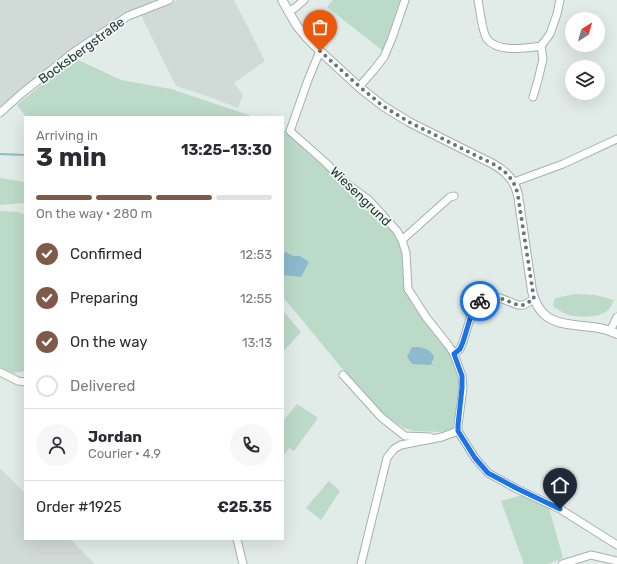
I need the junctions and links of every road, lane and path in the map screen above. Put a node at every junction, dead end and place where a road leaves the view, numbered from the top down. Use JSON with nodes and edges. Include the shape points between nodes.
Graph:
{"nodes":[{"id":1,"x":169,"y":0,"type":"edge"},
{"id":2,"x":282,"y":0,"type":"edge"},
{"id":3,"x":304,"y":0,"type":"edge"},
{"id":4,"x":405,"y":0,"type":"edge"},
{"id":5,"x":478,"y":0,"type":"edge"},
{"id":6,"x":560,"y":0,"type":"edge"},
{"id":7,"x":288,"y":11,"type":"junction"},
{"id":8,"x":541,"y":46,"type":"junction"},
{"id":9,"x":320,"y":51,"type":"junction"},
{"id":10,"x":360,"y":87,"type":"junction"},
{"id":11,"x":533,"y":97,"type":"dead end"},
{"id":12,"x":0,"y":113,"type":"edge"},
{"id":13,"x":617,"y":139,"type":"edge"},
{"id":14,"x":514,"y":182,"type":"junction"},
{"id":15,"x":454,"y":196,"type":"dead end"},
{"id":16,"x":402,"y":240,"type":"junction"},
{"id":17,"x":534,"y":299,"type":"junction"},
{"id":18,"x":617,"y":317,"type":"edge"},
{"id":19,"x":613,"y":332,"type":"edge"},
{"id":20,"x":454,"y":354,"type":"junction"},
{"id":21,"x":0,"y":372,"type":"edge"},
{"id":22,"x":343,"y":375,"type":"dead end"},
{"id":23,"x":24,"y":382,"type":"edge"},
{"id":24,"x":458,"y":431,"type":"junction"},
{"id":25,"x":442,"y":437,"type":"junction"},
{"id":26,"x":237,"y":540,"type":"edge"},
{"id":27,"x":617,"y":545,"type":"edge"},
{"id":28,"x":617,"y":562,"type":"edge"},
{"id":29,"x":243,"y":564,"type":"edge"},
{"id":30,"x":361,"y":564,"type":"edge"},
{"id":31,"x":562,"y":564,"type":"edge"}],
"edges":[{"from":1,"to":12,"type":"street","name":"Bocksbergstraße","via":[[128,16],[68,56]]},
{"from":2,"to":7,"type":"street"},
{"from":3,"to":7,"type":"street"},
{"from":4,"to":10,"type":"street","via":[[384,57]]},
{"from":5,"to":8,"type":"street","via":[[487,40],[496,46],[510,49]]},
{"from":6,"to":8,"type":"street","via":[[550,34]]},
{"from":7,"to":9,"type":"street","via":[[297,26]]},
{"from":8,"to":11,"type":"street","via":[[542,59]]},
{"from":9,"to":10,"type":"street"},
{"from":9,"to":16,"type":"street","name":"Wiesengrund","via":[[290,131],[346,183],[369,200],[397,230]]},
{"from":10,"to":14,"type":"street","via":[[383,106],[409,122],[500,168]]},
{"from":13,"to":14,"type":"street","via":[[563,164]]},
{"from":14,"to":17,"type":"street"},
{"from":15,"to":16,"type":"street"},
{"from":16,"to":20,"type":"street","name":"Wiesengrund","via":[[406,253],[408,289],[426,318]]},
{"from":17,"to":19,"type":"street","via":[[542,312],[558,322]]},
{"from":17,"to":20,"type":"street","via":[[524,305],[500,298],[480,301],[473,309],[460,349]]},
{"from":18,"to":19,"type":"street"},
{"from":20,"to":24,"type":"street","name":"Wiesengrund","via":[[462,376]]},
{"from":21,"to":23,"type":"street"},
{"from":22,"to":25,"type":"street","via":[[381,417],[405,436]]},
{"from":24,"to":25,"type":"street"},
{"from":24,"to":27,"type":"street","via":[[488,473],[560,509]]},
{"from":25,"to":30,"type":"street","via":[[401,445],[387,458]]},
{"from":26,"to":29,"type":"street"},
{"from":28,"to":31,"type":"street","via":[[591,554]]}]}
